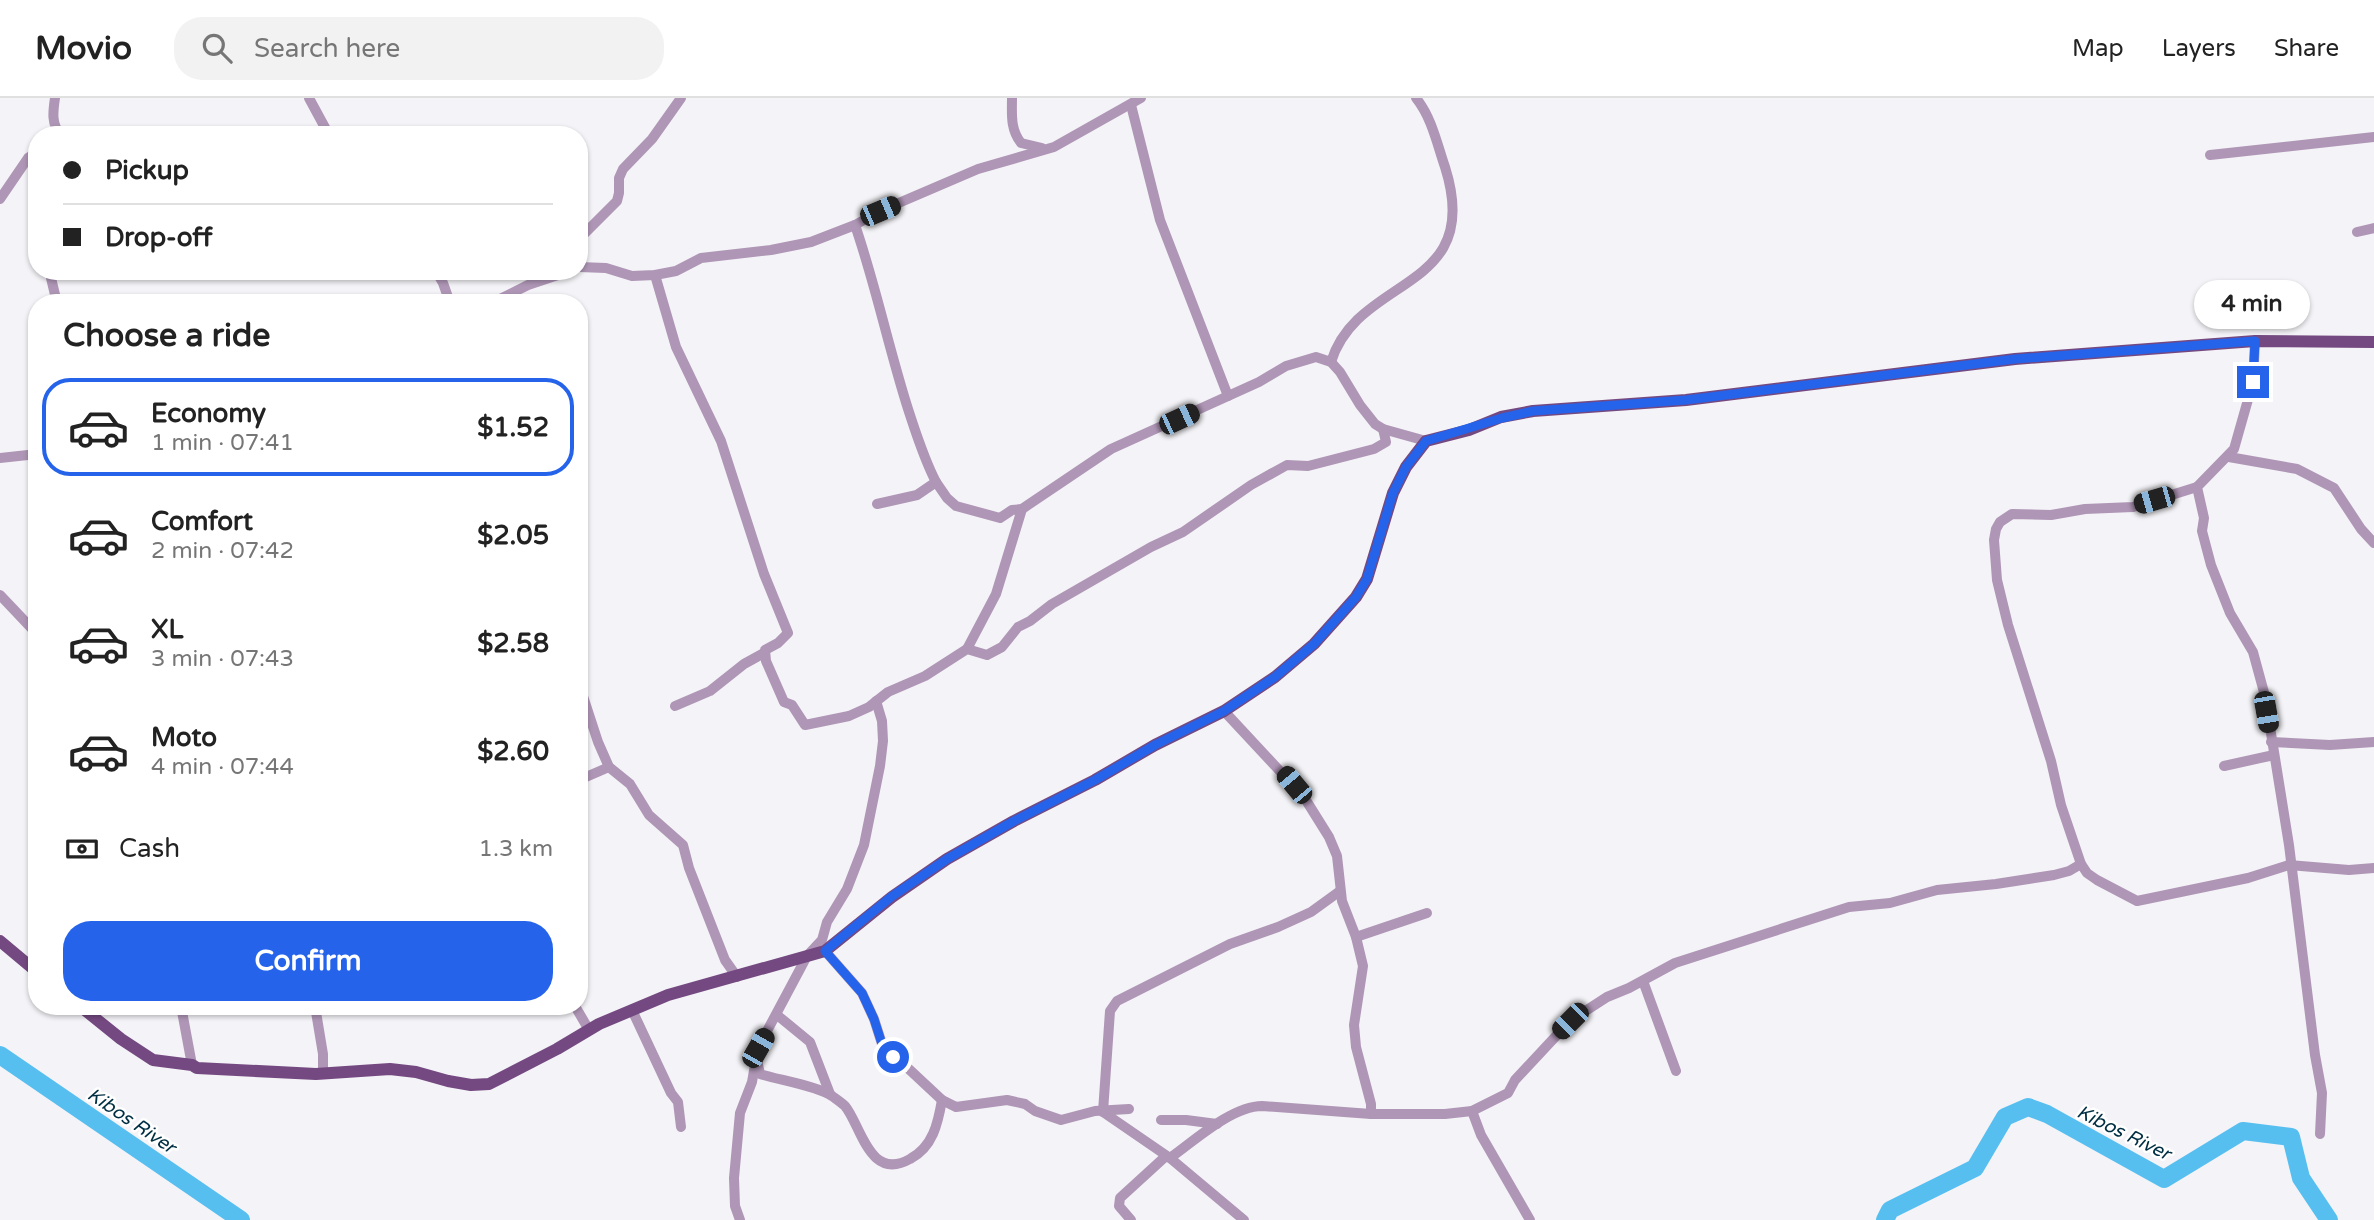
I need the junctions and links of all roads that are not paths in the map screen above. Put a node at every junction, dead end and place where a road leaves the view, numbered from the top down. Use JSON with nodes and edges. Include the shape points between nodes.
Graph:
{"nodes":[{"id":1,"x":55,"y":98,"type":"edge"},
{"id":2,"x":309,"y":98,"type":"edge"},
{"id":3,"x":681,"y":98,"type":"edge"},
{"id":4,"x":1012,"y":98,"type":"edge"},
{"id":5,"x":1141,"y":98,"type":"edge"},
{"id":6,"x":1416,"y":98,"type":"edge"},
{"id":7,"x":1131,"y":105,"type":"junction"},
{"id":8,"x":54,"y":126,"type":"edge"},
{"id":9,"x":324,"y":126,"type":"edge"},
{"id":10,"x":2374,"y":137,"type":"edge"},
{"id":11,"x":1049,"y":148,"type":"junction"},
{"id":12,"x":2210,"y":155,"type":"dead end"},
{"id":13,"x":28,"y":158,"type":"edge"},
{"id":14,"x":0,"y":199,"type":"edge"},
{"id":15,"x":855,"y":225,"type":"junction"},
{"id":16,"x":2374,"y":228,"type":"edge"},
{"id":17,"x":588,"y":230,"type":"edge"},
{"id":18,"x":2357,"y":232,"type":"dead end"},
{"id":19,"x":588,"y":267,"type":"edge"},
{"id":20,"x":655,"y":275,"type":"junction"},
{"id":21,"x":544,"y":280,"type":"edge"},
{"id":22,"x":510,"y":294,"type":"edge"},
{"id":23,"x":2255,"y":341,"type":"junction"},
{"id":24,"x":2374,"y":342,"type":"edge"},
{"id":25,"x":1331,"y":362,"type":"junction"},
{"id":26,"x":1228,"y":396,"type":"junction"},
{"id":27,"x":1383,"y":429,"type":"junction"},
{"id":28,"x":1426,"y":441,"type":"junction"},
{"id":29,"x":28,"y":455,"type":"edge"},
{"id":30,"x":2229,"y":457,"type":"junction"},
{"id":31,"x":0,"y":458,"type":"edge"},
{"id":32,"x":936,"y":482,"type":"junction"},
{"id":33,"x":2197,"y":487,"type":"junction"},
{"id":34,"x":877,"y":504,"type":"dead end"},
{"id":35,"x":1022,"y":509,"type":"junction"},
{"id":36,"x":2374,"y":543,"type":"edge"},
{"id":37,"x":0,"y":595,"type":"edge"},
{"id":38,"x":28,"y":625,"type":"edge"},
{"id":39,"x":967,"y":649,"type":"junction"},
{"id":40,"x":764,"y":653,"type":"junction"},
{"id":41,"x":876,"y":701,"type":"junction"},
{"id":42,"x":675,"y":706,"type":"dead end"},
{"id":43,"x":588,"y":711,"type":"edge"},
{"id":44,"x":1224,"y":711,"type":"junction"},
{"id":45,"x":2271,"y":742,"type":"junction"},
{"id":46,"x":2374,"y":743,"type":"edge"},
{"id":47,"x":2274,"y":755,"type":"junction"},
{"id":48,"x":2224,"y":766,"type":"dead end"},
{"id":49,"x":608,"y":767,"type":"junction"},
{"id":50,"x":588,"y":776,"type":"edge"},
{"id":51,"x":2081,"y":864,"type":"junction"},
{"id":52,"x":2290,"y":864,"type":"junction"},
{"id":53,"x":2374,"y":868,"type":"edge"},
{"id":54,"x":1340,"y":891,"type":"junction"},
{"id":55,"x":1427,"y":913,"type":"dead end"},
{"id":56,"x":1356,"y":937,"type":"junction"},
{"id":57,"x":0,"y":941,"type":"edge"},
{"id":58,"x":825,"y":951,"type":"junction"},
{"id":59,"x":807,"y":956,"type":"junction"},
{"id":60,"x":28,"y":964,"type":"edge"},
{"id":61,"x":737,"y":977,"type":"junction"},
{"id":62,"x":1643,"y":981,"type":"junction"},
{"id":63,"x":632,"y":1010,"type":"junction"},
{"id":64,"x":91,"y":1015,"type":"edge"},
{"id":65,"x":183,"y":1015,"type":"edge"},
{"id":66,"x":316,"y":1015,"type":"edge"},
{"id":67,"x":580,"y":1015,"type":"edge"},
{"id":68,"x":777,"y":1015,"type":"junction"},
{"id":69,"x":589,"y":1030,"type":"junction"},
{"id":70,"x":756,"y":1056,"type":"junction"},
{"id":71,"x":192,"y":1065,"type":"junction"},
{"id":72,"x":1676,"y":1071,"type":"dead end"},
{"id":73,"x":323,"y":1073,"type":"junction"},
{"id":74,"x":830,"y":1094,"type":"junction"},
{"id":75,"x":942,"y":1100,"type":"junction"},
{"id":76,"x":1129,"y":1109,"type":"dead end"},
{"id":77,"x":1472,"y":1111,"type":"junction"},
{"id":78,"x":1102,"y":1112,"type":"junction"},
{"id":79,"x":1371,"y":1114,"type":"junction"},
{"id":80,"x":1161,"y":1120,"type":"dead end"},
{"id":81,"x":1217,"y":1124,"type":"junction"},
{"id":82,"x":681,"y":1127,"type":"dead end"},
{"id":83,"x":2320,"y":1134,"type":"dead end"},
{"id":84,"x":1168,"y":1157,"type":"junction"},
{"id":85,"x":740,"y":1220,"type":"edge"},
{"id":86,"x":1132,"y":1220,"type":"edge"},
{"id":87,"x":1244,"y":1220,"type":"edge"},
{"id":88,"x":1530,"y":1220,"type":"edge"}],
"edges":[{"from":1,"to":8,"type":"street"},
{"from":2,"to":9,"type":"street"},
{"from":3,"to":17,"type":"street","via":[[623,169],[617,201]]},
{"from":4,"to":11,"type":"street","via":[[1013,127],[1021,143]]},
{"from":5,"to":7,"type":"street"},
{"from":6,"to":25,"type":"street","via":[[1430,121],[1449,182],[1453,200],[1450,234],[1430,265],[1345,330]]},
{"from":7,"to":11,"type":"street"},
{"from":7,"to":26,"type":"street","via":[[1160,220]]},
{"from":10,"to":12,"type":"street"},
{"from":11,"to":15,"type":"street","via":[[978,169]]},
{"from":13,"to":14,"type":"street"},
{"from":15,"to":20,"type":"street","via":[[794,246],[701,258],[676,271]]},
{"from":15,"to":32,"type":"street","via":[[893,363],[923,457]]},
{"from":16,"to":18,"type":"street"},
{"from":19,"to":20,"type":"street","via":[[632,276]]},
{"from":20,"to":40,"type":"street","via":[[676,347],[721,441],[788,633]]},
{"from":21,"to":22,"type":"street"},
{"from":23,"to":24,"type":"main road"},
{"from":23,"to":28,"type":"main road","via":[[2015,359],[1686,400],[1533,411]]},
{"from":23,"to":30,"type":"street","via":[[2253,382],[2242,428]]},
{"from":25,"to":26,"type":"street","via":[[1306,358]]},
{"from":25,"to":27,"type":"street","via":[[1366,414]]},
{"from":26,"to":35,"type":"street","via":[[1111,449]]},
{"from":27,"to":28,"type":"street"},
{"from":27,"to":39,"type":"street","via":[[1386,442],[1374,449],[1275,471],[1194,526],[1052,604],[1018,626],[1002,647],[987,655]]},
{"from":28,"to":44,"type":"main road","via":[[1393,493],[1367,579],[1356,597],[1314,644]]},
{"from":29,"to":31,"type":"street"},
{"from":30,"to":33,"type":"street"},
{"from":30,"to":36,"type":"street","via":[[2297,469],[2334,488]]},
{"from":32,"to":34,"type":"street","via":[[917,495]]},
{"from":32,"to":35,"type":"street","via":[[956,506],[1000,518]]},
{"from":33,"to":45,"type":"street","via":[[2211,565],[2230,613],[2253,652]]},
{"from":33,"to":51,"type":"street","via":[[2133,506],[2051,515],[2012,514],[1996,529],[1997,580],[2008,625]]},
{"from":35,"to":39,"type":"street","via":[[996,594]]},
{"from":37,"to":38,"type":"street"},
{"from":39,"to":41,"type":"street"},
{"from":40,"to":41,"type":"street","via":[[784,702],[792,705],[804,724],[849,716]]},
{"from":40,"to":42,"type":"street","via":[[710,691]]},
{"from":41,"to":59,"type":"street","via":[[883,741],[864,845],[822,940]]},
{"from":43,"to":49,"type":"street"},
{"from":44,"to":54,"type":"street","via":[[1316,814],[1337,856]]},
{"from":44,"to":58,"type":"main road","via":[[947,859]]},
{"from":45,"to":46,"type":"street"},
{"from":45,"to":47,"type":"street"},
{"from":47,"to":48,"type":"street"},
{"from":47,"to":52,"type":"street"},
{"from":49,"to":50,"type":"street"},
{"from":49,"to":61,"type":"street","via":[[630,784],[658,825],[683,845],[725,960]]},
{"from":51,"to":52,"type":"street","via":[[2097,880],[2137,901],[2248,878]]},
{"from":51,"to":62,"type":"street","via":[[2054,875],[1849,907],[1675,964]]},
{"from":52,"to":53,"type":"street"},
{"from":52,"to":83,"type":"street","via":[[2321,1081]]},
{"from":54,"to":56,"type":"street"},
{"from":54,"to":78,"type":"street","via":[[1311,912],[1230,944],[1117,1002],[1110,1011]]},
{"from":55,"to":56,"type":"street"},
{"from":56,"to":79,"type":"street","via":[[1363,966],[1356,1003],[1356,1047]]},
{"from":57,"to":60,"type":"main road"},
{"from":58,"to":59,"type":"main road"},
{"from":58,"to":75,"type":"street","via":[[862,993],[882,1044]]},
{"from":59,"to":61,"type":"main road"},
{"from":59,"to":68,"type":"street"},
{"from":61,"to":63,"type":"main road","via":[[668,995]]},
{"from":62,"to":72,"type":"street"},
{"from":62,"to":77,"type":"street","via":[[1570,1021],[1508,1093]]},
{"from":63,"to":69,"type":"main road"},
{"from":63,"to":82,"type":"street","via":[[678,1102]]},
{"from":64,"to":71,"type":"main road","via":[[153,1060]]},
{"from":65,"to":71,"type":"street"},
{"from":66,"to":73,"type":"street"},
{"from":67,"to":69,"type":"street"},
{"from":68,"to":70,"type":"street"},
{"from":68,"to":74,"type":"street","via":[[810,1042]]},
{"from":69,"to":73,"type":"main road","via":[[489,1084],[471,1085],[390,1069]]},
{"from":70,"to":74,"type":"street","via":[[760,1074]]},
{"from":70,"to":85,"type":"street","via":[[740,1113],[734,1178]]},
{"from":71,"to":73,"type":"main road","via":[[240,1072]]},
{"from":74,"to":75,"type":"street","via":[[844,1106],[870,1152],[895,1164],[912,1159],[933,1136]]},
{"from":75,"to":78,"type":"street","via":[[956,1107],[1007,1100],[1061,1120]]},
{"from":76,"to":78,"type":"street"},
{"from":77,"to":79,"type":"street"},
{"from":77,"to":88,"type":"street"},
{"from":78,"to":84,"type":"street"},
{"from":79,"to":81,"type":"street","via":[[1253,1106]]},
{"from":80,"to":81,"type":"street"},
{"from":81,"to":84,"type":"street"},
{"from":84,"to":86,"type":"street","via":[[1119,1198],[1119,1206]]},
{"from":84,"to":87,"type":"street"}]}
